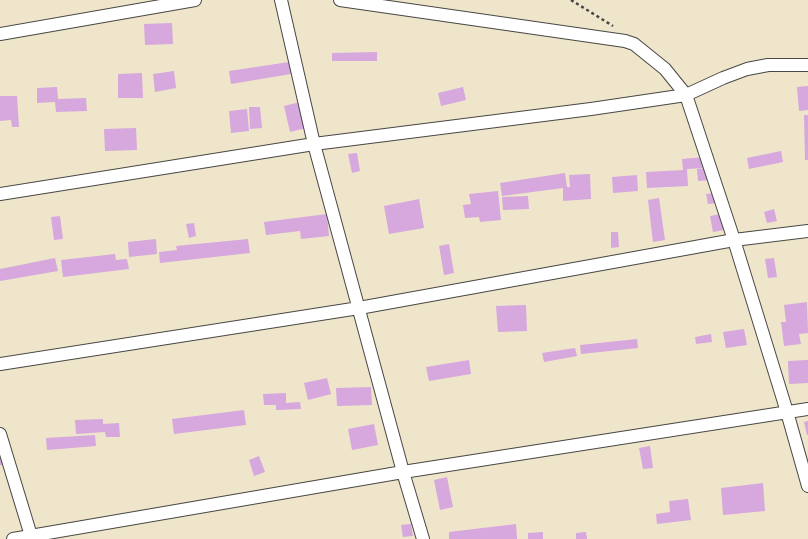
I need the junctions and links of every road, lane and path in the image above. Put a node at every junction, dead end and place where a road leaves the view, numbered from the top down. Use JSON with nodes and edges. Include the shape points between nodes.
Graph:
{"nodes":[{"id":1,"x":195,"y":0,"type":"edge"},
{"id":2,"x":281,"y":0,"type":"edge"},
{"id":3,"x":340,"y":0,"type":"edge"},
{"id":4,"x":571,"y":0,"type":"edge"},
{"id":5,"x":616,"y":28,"type":"dead end"},
{"id":6,"x":0,"y":34,"type":"edge"},
{"id":7,"x":808,"y":65,"type":"edge"},
{"id":8,"x":686,"y":95,"type":"junction"},
{"id":9,"x":314,"y":144,"type":"junction"},
{"id":10,"x":0,"y":194,"type":"edge"},
{"id":11,"x":808,"y":231,"type":"edge"},
{"id":12,"x":734,"y":240,"type":"junction"},
{"id":13,"x":359,"y":308,"type":"junction"},
{"id":14,"x":0,"y":364,"type":"edge"},
{"id":15,"x":808,"y":409,"type":"edge"},
{"id":16,"x":787,"y":412,"type":"junction"},
{"id":17,"x":0,"y":434,"type":"edge"},
{"id":18,"x":403,"y":472,"type":"junction"},
{"id":19,"x":808,"y":486,"type":"edge"},
{"id":20,"x":31,"y":538,"type":"edge"},
{"id":21,"x":13,"y":539,"type":"edge"},
{"id":22,"x":423,"y":539,"type":"edge"}],
"edges":[{"from":1,"to":6,"type":"street"},
{"from":2,"to":9,"type":"street"},
{"from":3,"to":8,"type":"street","via":[[625,41],[634,44],[665,69]]},
{"from":4,"to":5,"type":"path"},
{"from":7,"to":8,"type":"street","via":[[768,65],[747,69]]},
{"from":8,"to":9,"type":"street"},
{"from":8,"to":12,"type":"street"},
{"from":9,"to":10,"type":"street"},
{"from":9,"to":13,"type":"street"},
{"from":11,"to":12,"type":"street"},
{"from":12,"to":13,"type":"street"},
{"from":12,"to":16,"type":"street"},
{"from":13,"to":14,"type":"street"},
{"from":13,"to":18,"type":"street"},
{"from":15,"to":16,"type":"street"},
{"from":16,"to":18,"type":"street"},
{"from":16,"to":19,"type":"street"},
{"from":17,"to":20,"type":"street"},
{"from":18,"to":20,"type":"street"},
{"from":18,"to":22,"type":"street"},
{"from":20,"to":21,"type":"street"}]}
